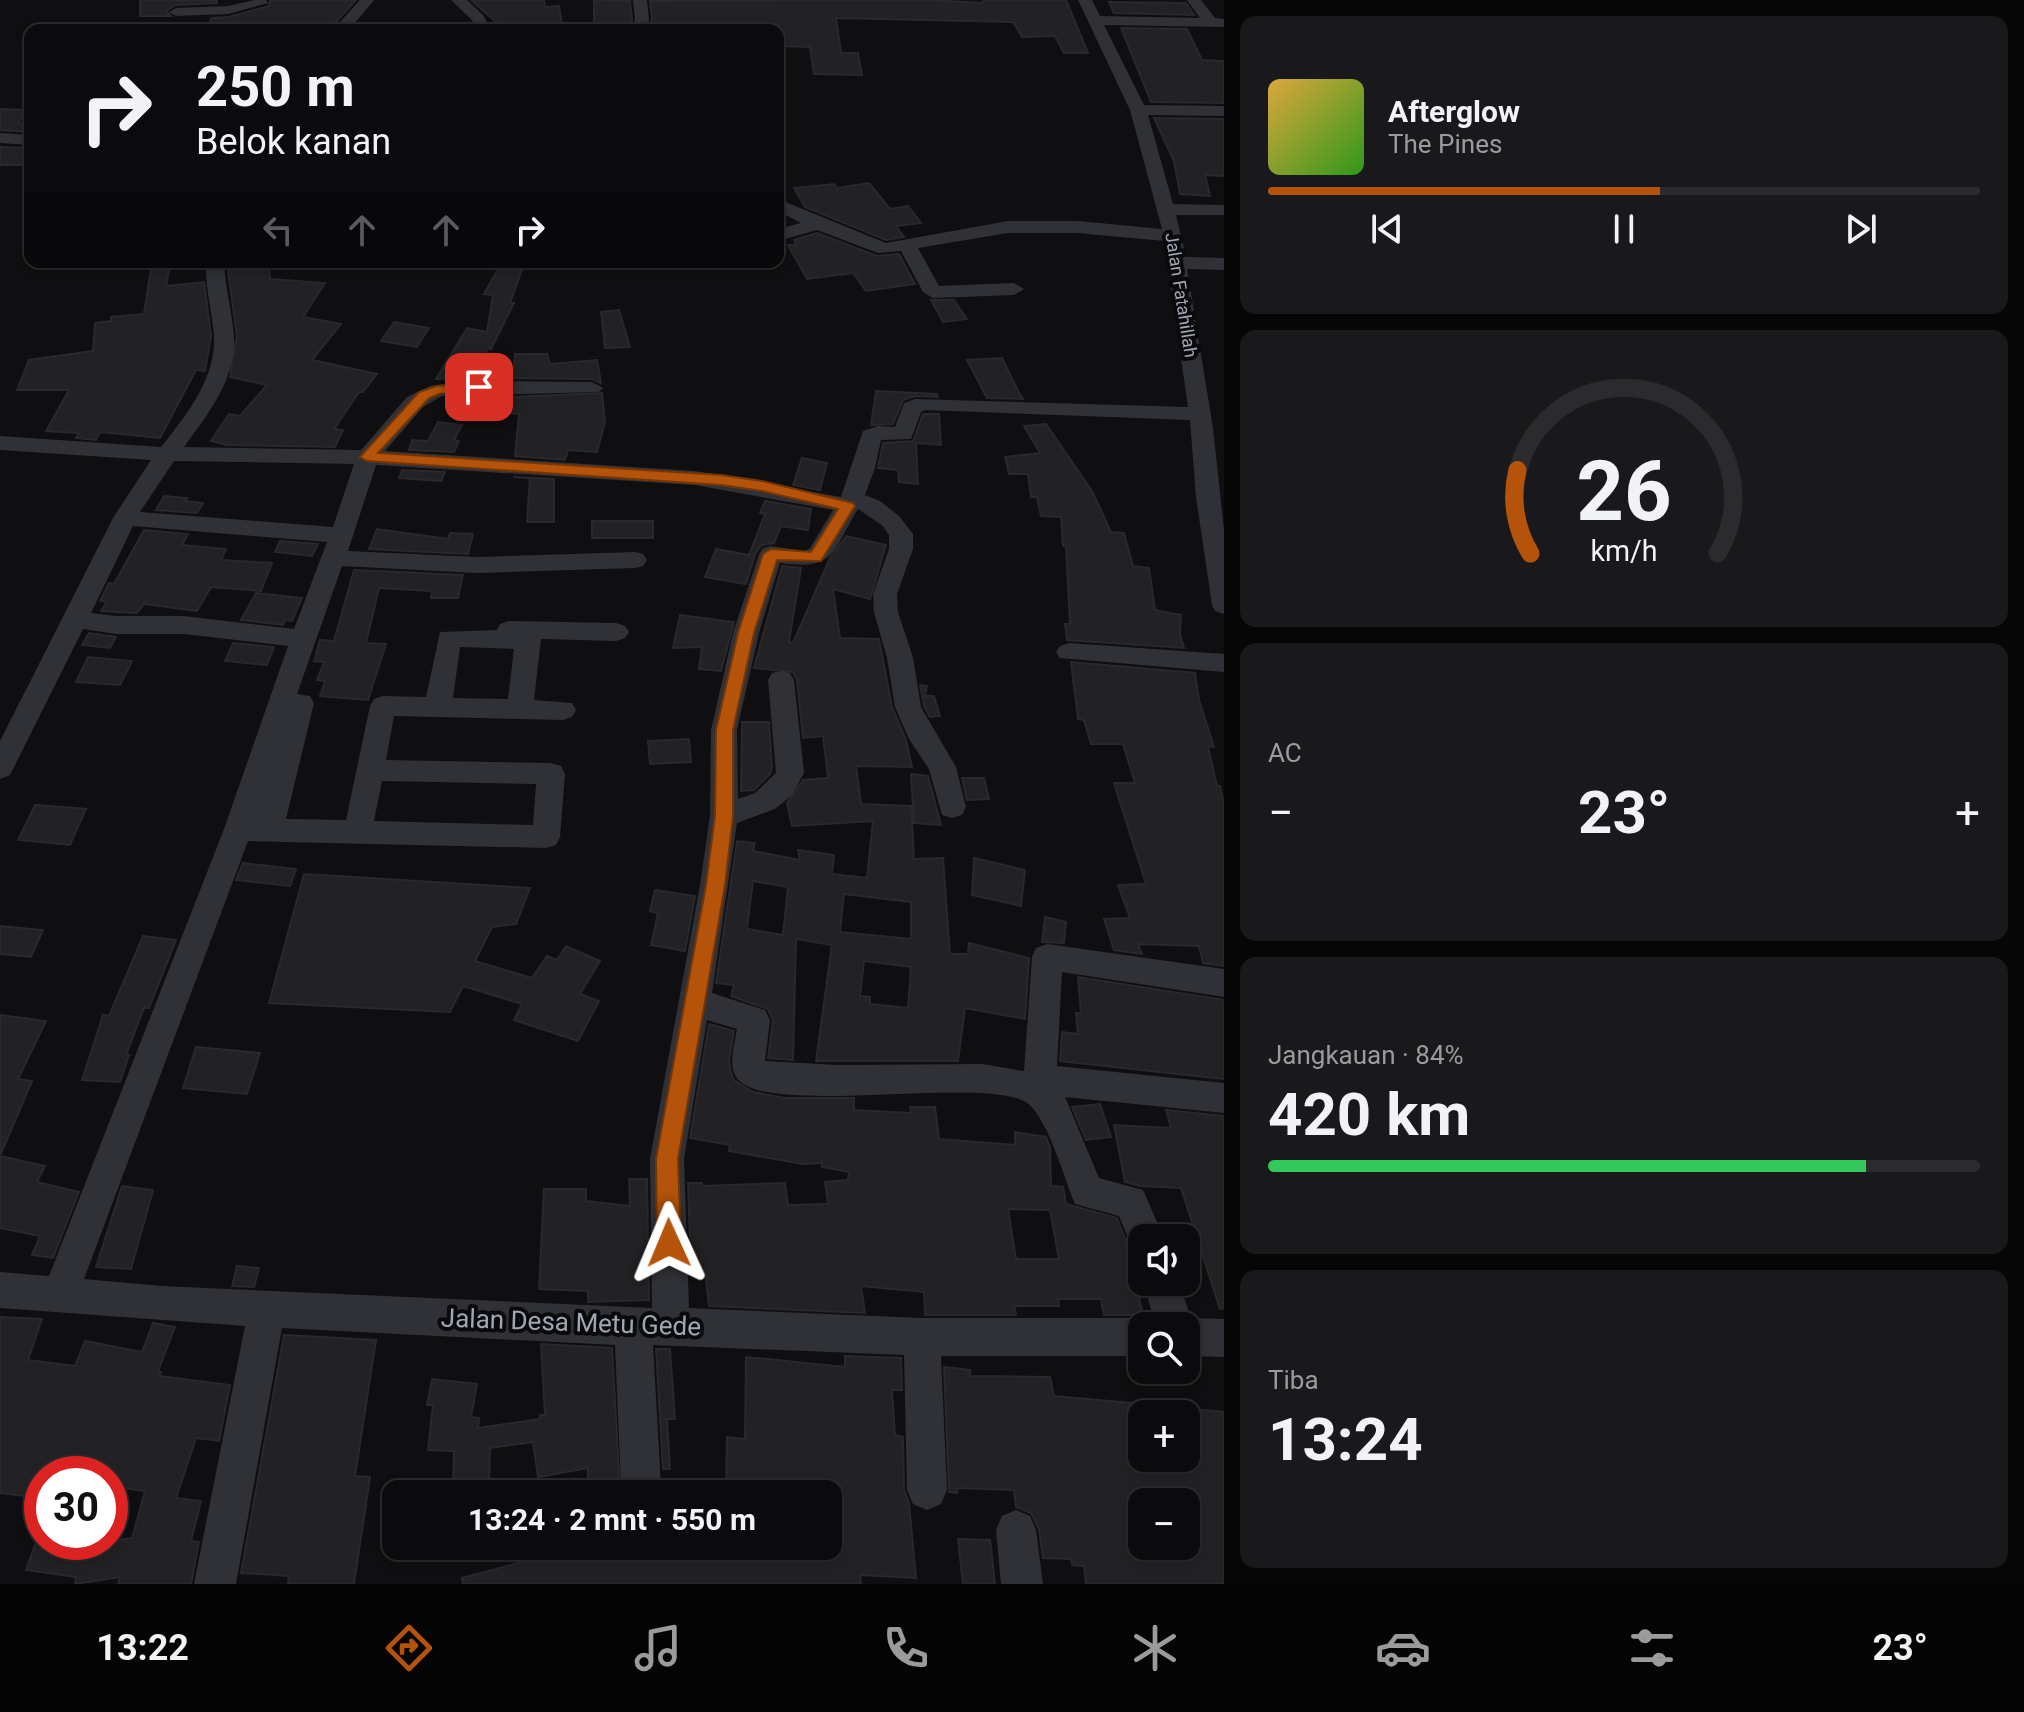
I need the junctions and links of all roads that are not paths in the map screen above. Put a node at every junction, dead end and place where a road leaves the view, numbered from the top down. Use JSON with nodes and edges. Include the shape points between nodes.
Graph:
{"nodes":[{"id":1,"x":367,"y":0,"type":"edge"},
{"id":2,"x":458,"y":0,"type":"edge"},
{"id":3,"x":640,"y":0,"type":"edge"},
{"id":4,"x":1085,"y":0,"type":"edge"},
{"id":5,"x":1194,"y":0,"type":"edge"},
{"id":6,"x":261,"y":3,"type":"dead end"},
{"id":7,"x":227,"y":5,"type":"edge"},
{"id":8,"x":176,"y":12,"type":"dead end"},
{"id":9,"x":1095,"y":20,"type":"junction"},
{"id":10,"x":1218,"y":23,"type":"edge"},
{"id":11,"x":222,"y":24,"type":"edge"},
{"id":12,"x":347,"y":24,"type":"edge"},
{"id":13,"x":481,"y":24,"type":"edge"},
{"id":14,"x":640,"y":24,"type":"edge"},
{"id":15,"x":1138,"y":110,"type":"junction"},
{"id":16,"x":1224,"y":111,"type":"edge"},
{"id":17,"x":0,"y":138,"type":"edge"},
{"id":18,"x":24,"y":140,"type":"edge"},
{"id":19,"x":784,"y":207,"type":"edge"},
{"id":20,"x":1165,"y":209,"type":"junction"},
{"id":21,"x":1224,"y":210,"type":"edge"},
{"id":22,"x":817,"y":224,"type":"junction"},
{"id":23,"x":784,"y":233,"type":"edge"},
{"id":24,"x":1173,"y":236,"type":"junction"},
{"id":25,"x":907,"y":245,"type":"junction"},
{"id":26,"x":1178,"y":263,"type":"junction"},
{"id":27,"x":1224,"y":264,"type":"edge"},
{"id":28,"x":215,"y":268,"type":"edge"},
{"id":29,"x":1014,"y":289,"type":"dead end"},
{"id":30,"x":592,"y":388,"type":"dead end"},
{"id":31,"x":1209,"y":423,"type":"edge"},
{"id":32,"x":0,"y":443,"type":"edge"},
{"id":33,"x":166,"y":454,"type":"junction"},
{"id":34,"x":367,"y":457,"type":"junction"},
{"id":35,"x":850,"y":502,"type":"junction"},
{"id":36,"x":125,"y":518,"type":"junction"},
{"id":37,"x":338,"y":547,"type":"junction"},
{"id":38,"x":635,"y":560,"type":"dead end"},
{"id":39,"x":1224,"y":605,"type":"edge"},
{"id":40,"x":75,"y":619,"type":"junction"},
{"id":41,"x":616,"y":632,"type":"dead end"},
{"id":42,"x":520,"y":636,"type":"junction"},
{"id":43,"x":303,"y":639,"type":"junction"},
{"id":44,"x":1069,"y":652,"type":"dead end"},
{"id":45,"x":1224,"y":663,"type":"edge"},
{"id":46,"x":781,"y":680,"type":"dead end"},
{"id":47,"x":301,"y":703,"type":"dead end"},
{"id":48,"x":438,"y":707,"type":"junction"},
{"id":49,"x":520,"y":709,"type":"junction"},
{"id":50,"x":563,"y":710,"type":"dead end"},
{"id":51,"x":10,"y":726,"type":"edge"},
{"id":52,"x":0,"y":768,"type":"edge"},
{"id":53,"x":371,"y":770,"type":"junction"},
{"id":54,"x":952,"y":807,"type":"dead end"},
{"id":55,"x":724,"y":816,"type":"junction"},
{"id":56,"x":238,"y":829,"type":"junction"},
{"id":57,"x":269,"y":830,"type":"junction"},
{"id":58,"x":358,"y":832,"type":"junction"},
{"id":59,"x":1224,"y":983,"type":"edge"},
{"id":60,"x":694,"y":1002,"type":"junction"},
{"id":61,"x":1039,"y":1085,"type":"junction"},
{"id":62,"x":1224,"y":1098,"type":"edge"},
{"id":63,"x":1140,"y":1224,"type":"edge"},
{"id":64,"x":0,"y":1290,"type":"edge"},
{"id":65,"x":59,"y":1296,"type":"junction"},
{"id":66,"x":267,"y":1311,"type":"junction"},
{"id":67,"x":671,"y":1326,"type":"junction"},
{"id":68,"x":633,"y":1327,"type":"junction"},
{"id":69,"x":922,"y":1337,"type":"junction"},
{"id":70,"x":1128,"y":1337,"type":"edge"},
{"id":71,"x":1200,"y":1337,"type":"edge"},
{"id":72,"x":1224,"y":1338,"type":"edge"},
{"id":73,"x":641,"y":1480,"type":"edge"},
{"id":74,"x":927,"y":1490,"type":"dead end"},
{"id":75,"x":1016,"y":1530,"type":"dead end"},
{"id":76,"x":215,"y":1584,"type":"edge"},
{"id":77,"x":1022,"y":1584,"type":"edge"}],
"edges":[{"from":1,"to":12,"type":"street"},
{"from":2,"to":13,"type":"street"},
{"from":3,"to":14,"type":"street"},
{"from":4,"to":9,"type":"street","name":"Jalan Fatahillah"},
{"from":5,"to":10,"type":"street"},
{"from":6,"to":7,"type":"street"},
{"from":7,"to":8,"type":"street","via":[[209,14]]},
{"from":7,"to":11,"type":"street"},
{"from":9,"to":10,"type":"street"},
{"from":9,"to":15,"type":"street","name":"Jalan Fatahillah"},
{"from":15,"to":16,"type":"street"},
{"from":15,"to":20,"type":"street","name":"Jalan Fatahillah"},
{"from":17,"to":18,"type":"street"},
{"from":19,"to":22,"type":"street"},
{"from":20,"to":21,"type":"street"},
{"from":20,"to":24,"type":"street","name":"Jalan Fatahillah"},
{"from":22,"to":23,"type":"street"},
{"from":22,"to":25,"type":"street","via":[[876,247],[893,250]]},
{"from":24,"to":25,"type":"street","via":[[1043,226],[978,230]]},
{"from":24,"to":26,"type":"street","name":"Jalan Fatahillah"},
{"from":25,"to":29,"type":"street","via":[[933,292]]},
{"from":26,"to":27,"type":"street"},
{"from":26,"to":31,"type":"street","name":"Jalan Fatahillah"},
{"from":28,"to":33,"type":"street","via":[[225,346],[222,360],[191,421]]},
{"from":30,"to":34,"type":"street","via":[[437,390],[415,402]]},
{"from":31,"to":35,"type":"street","via":[[923,404],[912,408],[903,434],[871,436],[868,463]]},
{"from":31,"to":39,"type":"street","name":"Jalan Fatahillah","via":[[1207,497]]},
{"from":32,"to":33,"type":"street"},
{"from":33,"to":34,"type":"street"},
{"from":33,"to":36,"type":"street"},
{"from":34,"to":35,"type":"street","via":[[721,480]]},
{"from":34,"to":37,"type":"street"},
{"from":35,"to":54,"type":"street","via":[[872,506],[901,534],[885,594],[886,612],[908,707],[942,767]]},
{"from":35,"to":55,"type":"street","via":[[815,557],[771,554],[724,730]]},
{"from":36,"to":37,"type":"street"},
{"from":36,"to":40,"type":"street"},
{"from":37,"to":38,"type":"street","via":[[478,565]]},
{"from":37,"to":43,"type":"street"},
{"from":40,"to":43,"type":"street"},
{"from":40,"to":51,"type":"street"},
{"from":41,"to":42,"type":"street"},
{"from":42,"to":48,"type":"street","via":[[449,638]]},
{"from":42,"to":49,"type":"street"},
{"from":43,"to":56,"type":"street"},
{"from":44,"to":45,"type":"street"},
{"from":46,"to":55,"type":"street","via":[[790,773],[765,801]]},
{"from":47,"to":57,"type":"street"},
{"from":48,"to":49,"type":"street"},
{"from":48,"to":53,"type":"street","via":[[383,706]]},
{"from":49,"to":50,"type":"street"},
{"from":51,"to":52,"type":"street"},
{"from":53,"to":58,"type":"street"},
{"from":53,"to":58,"type":"street","via":[[551,774],[546,837]]},
{"from":55,"to":60,"type":"street"},
{"from":56,"to":57,"type":"street"},
{"from":56,"to":65,"type":"street"},
{"from":57,"to":58,"type":"street"},
{"from":59,"to":61,"type":"street","via":[[1047,957]]},
{"from":60,"to":61,"type":"street","via":[[754,1020],[748,1068],[757,1076],[982,1079]]},
{"from":60,"to":67,"type":"street","via":[[667,1159]]},
{"from":61,"to":62,"type":"street"},
{"from":61,"to":63,"type":"street","via":[[1087,1192],[1131,1202]]},
{"from":64,"to":65,"type":"street","name":"Jalan Desa Metu Gede"},
{"from":65,"to":66,"type":"street","name":"Jalan Desa Metu Gede"},
{"from":66,"to":68,"type":"street","name":"Jalan Desa Metu Gede"},
{"from":66,"to":76,"type":"street"},
{"from":67,"to":68,"type":"street","name":"Jalan Desa Metu Gede"},
{"from":67,"to":69,"type":"street","name":"Jalan Desa Metu Gede"},
{"from":68,"to":73,"type":"street"},
{"from":69,"to":70,"type":"street","name":"Jalan Desa Metu Gede"},
{"from":69,"to":74,"type":"street"},
{"from":71,"to":72,"type":"street"},
{"from":75,"to":77,"type":"street"}]}
